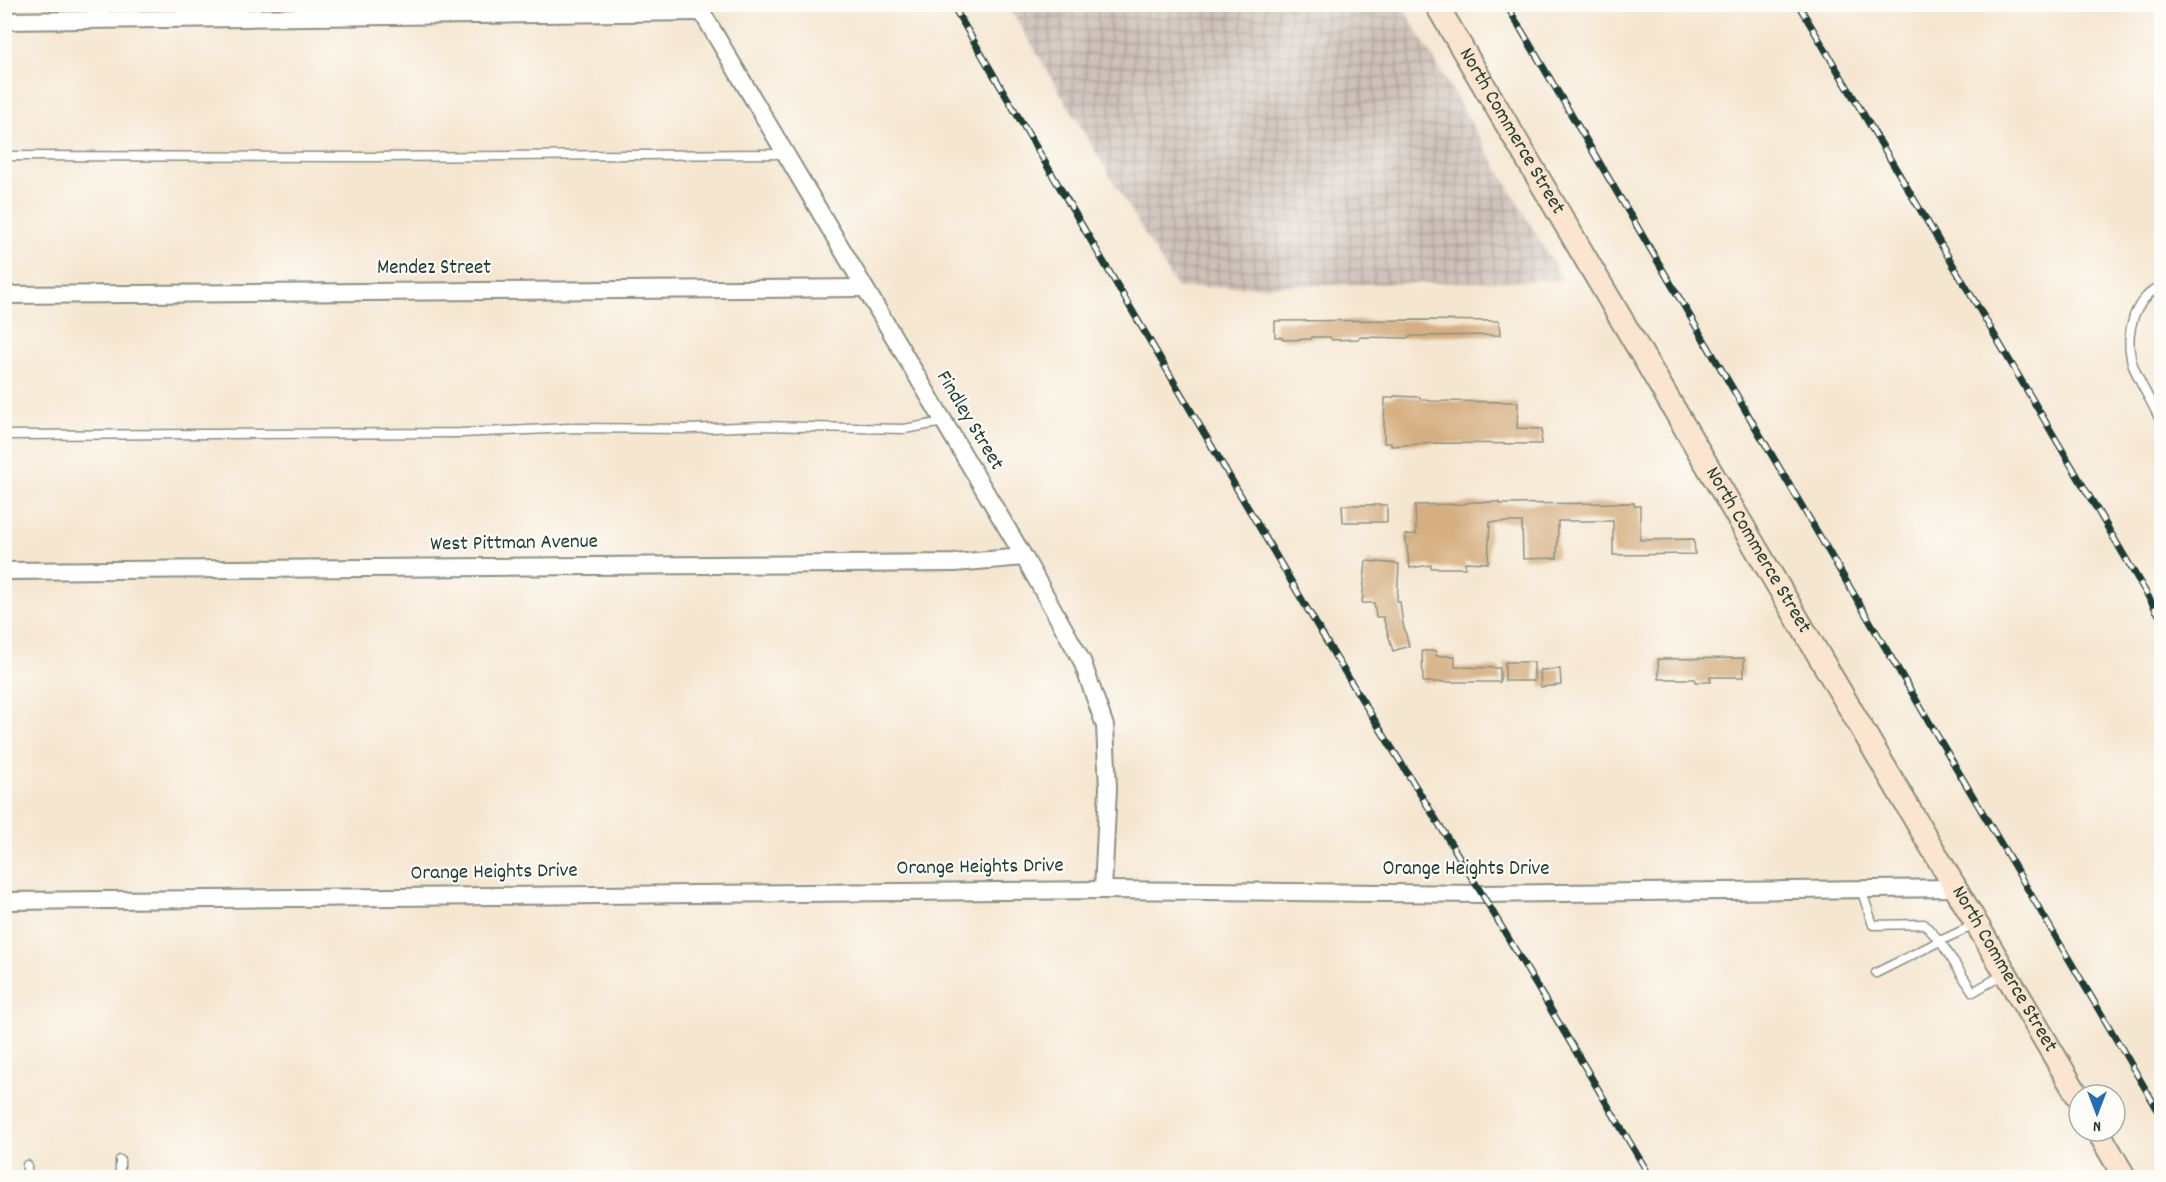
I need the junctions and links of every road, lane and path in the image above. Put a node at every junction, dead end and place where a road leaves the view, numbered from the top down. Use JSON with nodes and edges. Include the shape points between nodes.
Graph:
{"nodes":[{"id":1,"x":1436,"y":4,"type":"edge"},
{"id":2,"x":699,"y":8,"type":"edge"},
{"id":3,"x":4,"y":21,"type":"edge"},
{"id":4,"x":785,"y":154,"type":"junction"},
{"id":5,"x":4,"y":156,"type":"edge"},
{"id":6,"x":2162,"y":286,"type":"edge"},
{"id":7,"x":864,"y":288,"type":"junction"},
{"id":8,"x":4,"y":295,"type":"edge"},
{"id":9,"x":944,"y":422,"type":"junction"},
{"id":10,"x":2162,"y":425,"type":"edge"},
{"id":11,"x":4,"y":435,"type":"edge"},
{"id":12,"x":1024,"y":557,"type":"junction"},
{"id":13,"x":4,"y":571,"type":"edge"},
{"id":14,"x":1956,"y":888,"type":"junction"},
{"id":15,"x":1103,"y":890,"type":"junction"},
{"id":16,"x":1861,"y":890,"type":"junction"},
{"id":17,"x":4,"y":901,"type":"edge"},
{"id":18,"x":1977,"y":923,"type":"junction"},
{"id":19,"x":1940,"y":941,"type":"junction"},
{"id":20,"x":1876,"y":973,"type":"dead end"},
{"id":21,"x":2006,"y":973,"type":"junction"},
{"id":22,"x":2070,"y":1083,"type":"edge"},
{"id":23,"x":2105,"y":1143,"type":"edge"},
{"id":24,"x":120,"y":1160,"type":"dead end"},
{"id":25,"x":27,"y":1165,"type":"dead end"},
{"id":26,"x":27,"y":1178,"type":"edge"},
{"id":27,"x":120,"y":1178,"type":"edge"},
{"id":28,"x":2125,"y":1178,"type":"edge"}],
"edges":[{"from":1,"to":14,"type":"main road","name":"North Commerce Street"},
{"from":2,"to":3,"type":"street"},
{"from":2,"to":4,"type":"street","name":"Findley Street"},
{"from":4,"to":5,"type":"lane"},
{"from":4,"to":7,"type":"street","name":"Findley Street"},
{"from":6,"to":10,"type":"lane","via":[[2152,290],[2136,310],[2129,352],[2134,372]]},
{"from":7,"to":8,"type":"street","name":"Mendez Street"},
{"from":7,"to":9,"type":"street","name":"Findley Street"},
{"from":9,"to":11,"type":"lane","via":[[904,429],[761,426],[461,433]]},
{"from":9,"to":12,"type":"street","name":"Findley Street"},
{"from":12,"to":13,"type":"street","name":"West Pittman Avenue","via":[[954,563]]},
{"from":12,"to":15,"type":"street","name":"Findley Street","via":[[1082,662],[1105,726],[1108,788]]},
{"from":14,"to":16,"type":"street","name":"Orange Heights Drive"},
{"from":14,"to":18,"type":"main road","name":"North Commerce Street"},
{"from":15,"to":16,"type":"street","name":"Orange Heights Drive","via":[[1482,894]]},
{"from":15,"to":17,"type":"street","name":"Orange Heights Drive"},
{"from":16,"to":19,"type":"lane","via":[[1873,925],[1924,924]]},
{"from":18,"to":19,"type":"lane"},
{"from":18,"to":21,"type":"main road","name":"North Commerce Street"},
{"from":19,"to":20,"type":"lane"},
{"from":19,"to":21,"type":"lane","via":[[1972,992]]},
{"from":21,"to":22,"type":"main road","name":"North Commerce Street"},
{"from":23,"to":28,"type":"main road"},
{"from":24,"to":27,"type":"lane"},
{"from":25,"to":26,"type":"lane"}]}
